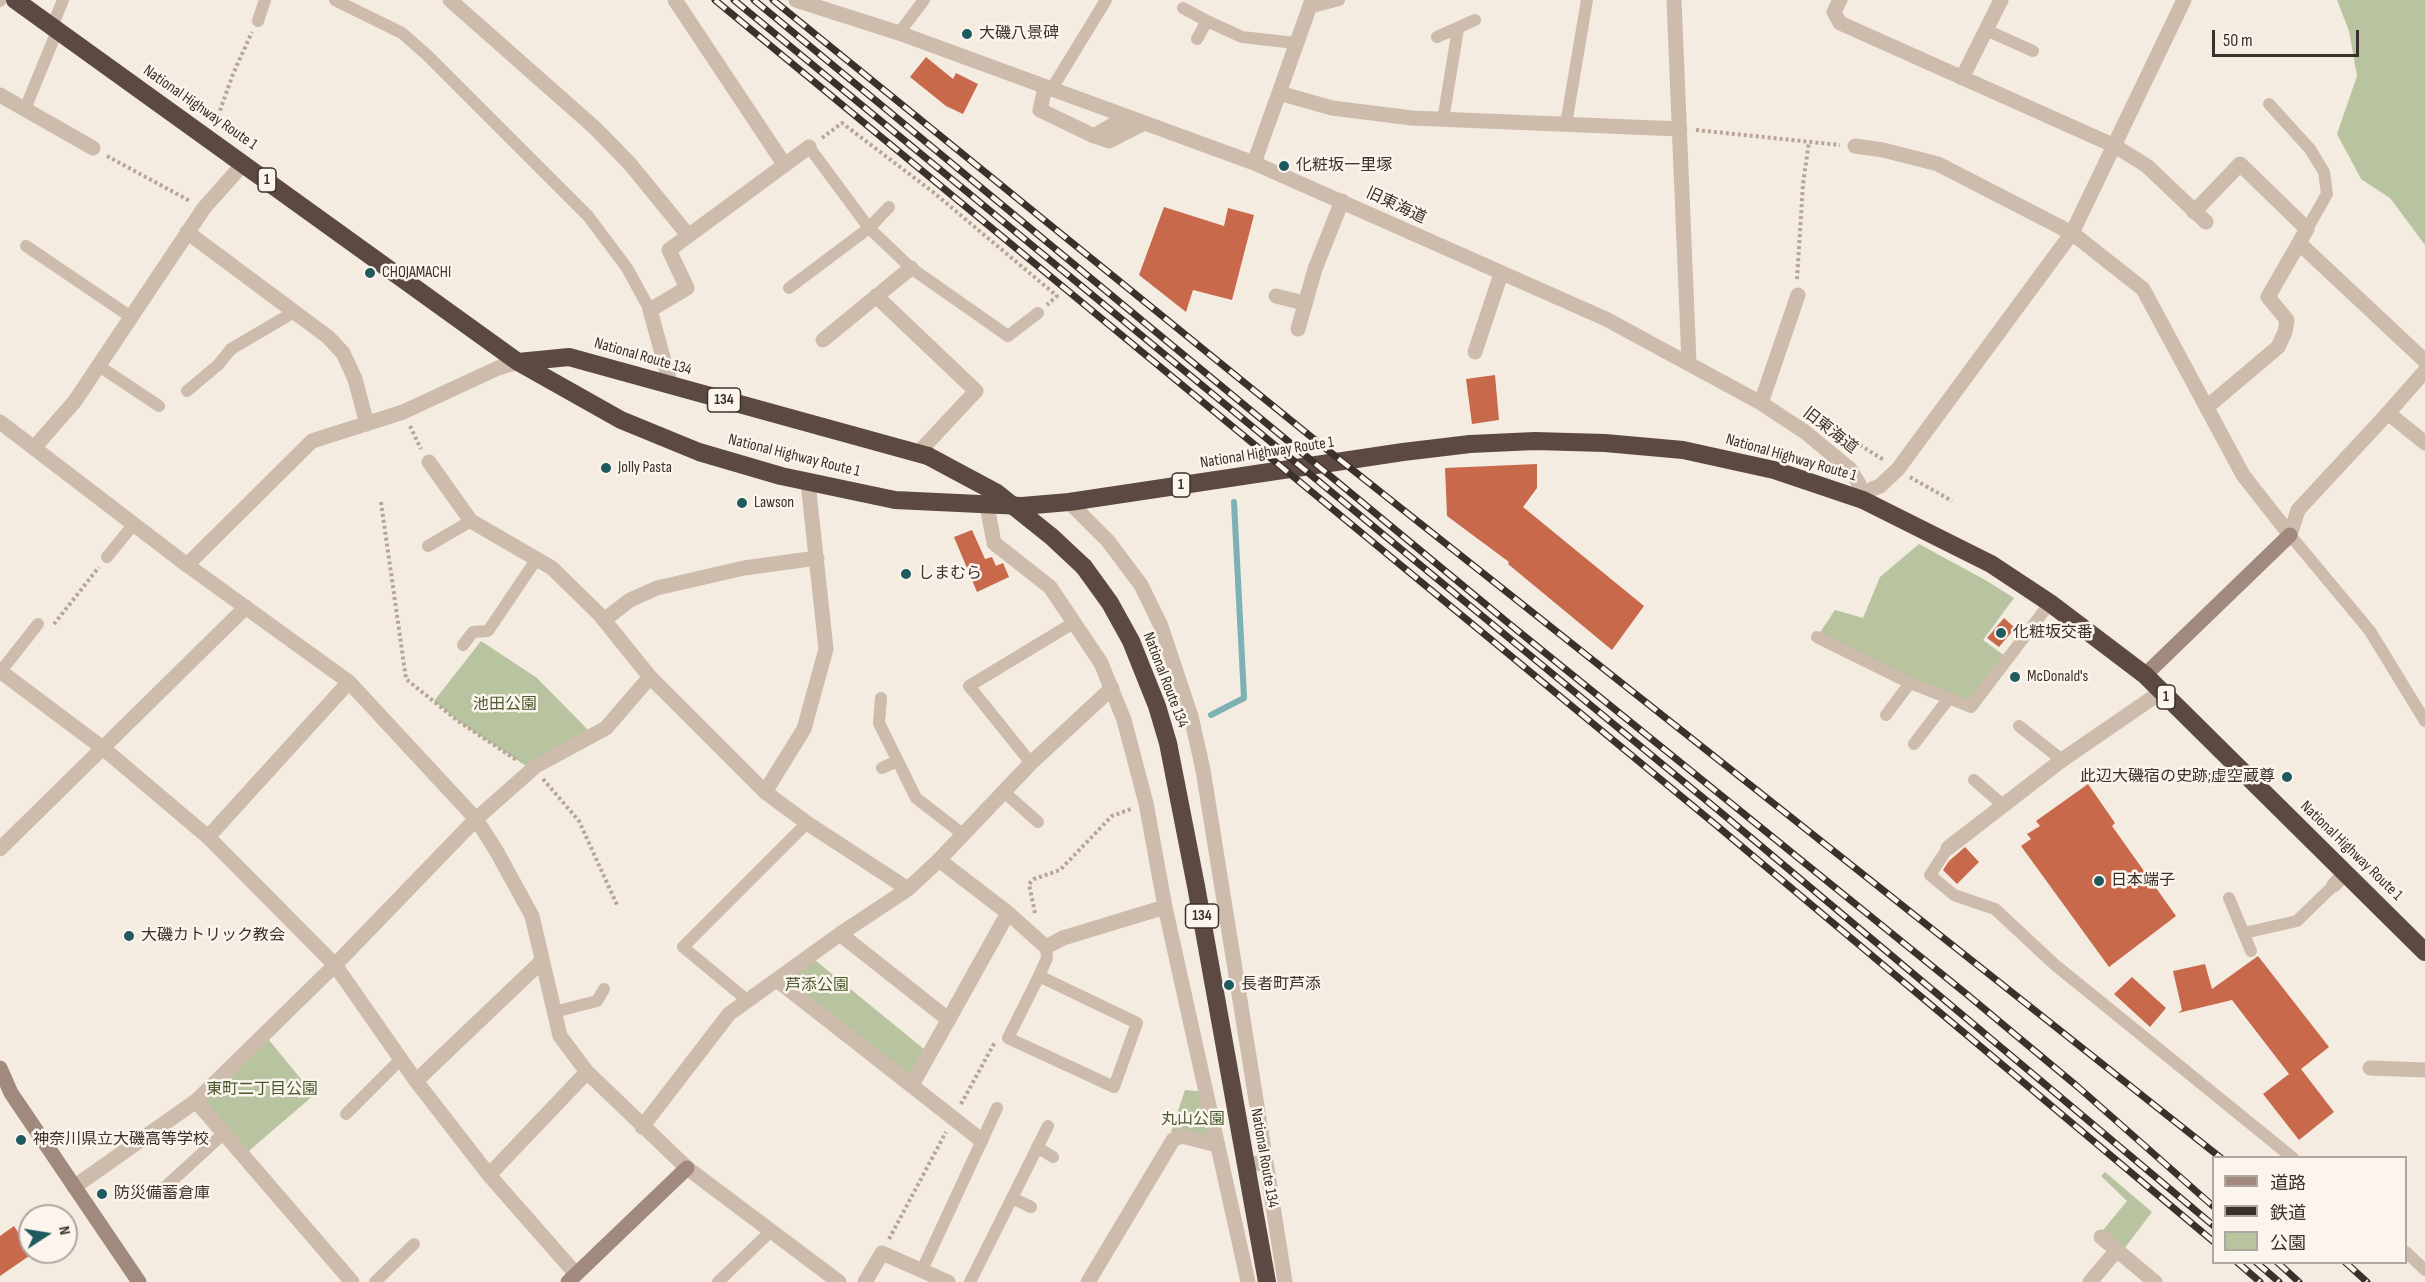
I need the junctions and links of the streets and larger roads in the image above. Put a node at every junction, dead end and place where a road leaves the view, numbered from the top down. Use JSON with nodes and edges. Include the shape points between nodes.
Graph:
{"nodes":[{"id":1,"x":15,"y":0,"type":"edge"},
{"id":2,"x":450,"y":0,"type":"edge"},
{"id":3,"x":675,"y":0,"type":"edge"},
{"id":4,"x":797,"y":0,"type":"edge"},
{"id":5,"x":1674,"y":0,"type":"edge"},
{"id":6,"x":1840,"y":0,"type":"edge"},
{"id":7,"x":2001,"y":0,"type":"edge"},
{"id":8,"x":2184,"y":0,"type":"edge"},
{"id":9,"x":1310,"y":4,"type":"edge"},
{"id":10,"x":1962,"y":78,"type":"junction"},
{"id":11,"x":1048,"y":88,"type":"junction"},
{"id":12,"x":1279,"y":93,"type":"junction"},
{"id":13,"x":0,"y":95,"type":"edge"},
{"id":14,"x":1126,"y":117,"type":"junction"},
{"id":15,"x":1144,"y":123,"type":"junction"},
{"id":16,"x":1680,"y":129,"type":"junction"},
{"id":17,"x":1094,"y":136,"type":"junction"},
{"id":18,"x":1855,"y":146,"type":"road end"},
{"id":19,"x":2115,"y":146,"type":"junction"},
{"id":20,"x":809,"y":147,"type":"road end"},
{"id":21,"x":93,"y":148,"type":"road end"},
{"id":22,"x":243,"y":163,"type":"junction"},
{"id":23,"x":1254,"y":163,"type":"junction"},
{"id":24,"x":784,"y":164,"type":"junction"},
{"id":25,"x":1342,"y":201,"type":"junction"},
{"id":26,"x":2194,"y":212,"type":"junction"},
{"id":27,"x":2206,"y":222,"type":"dead end"},
{"id":28,"x":187,"y":232,"type":"junction"},
{"id":29,"x":2072,"y":233,"type":"junction"},
{"id":30,"x":688,"y":235,"type":"junction"},
{"id":31,"x":2303,"y":236,"type":"junction"},
{"id":32,"x":911,"y":268,"type":"road end"},
{"id":33,"x":1501,"y":274,"type":"junction"},
{"id":34,"x":1798,"y":295,"type":"road end"},
{"id":35,"x":876,"y":296,"type":"junction"},
{"id":36,"x":1276,"y":296,"type":"dead end"},
{"id":37,"x":1304,"y":303,"type":"junction"},
{"id":38,"x":1298,"y":329,"type":"dead end"},
{"id":39,"x":823,"y":340,"type":"dead end"},
{"id":40,"x":1475,"y":352,"type":"dead end"},
{"id":41,"x":2425,"y":361,"type":"edge"},
{"id":42,"x":518,"y":362,"type":"junction"},
{"id":43,"x":1689,"y":363,"type":"junction"},
{"id":44,"x":2425,"y":372,"type":"edge"},
{"id":45,"x":671,"y":386,"type":"junction"},
{"id":46,"x":1761,"y":403,"type":"junction"},
{"id":47,"x":2206,"y":407,"type":"junction"},
{"id":48,"x":2388,"y":413,"type":"junction"},
{"id":49,"x":0,"y":422,"type":"edge"},
{"id":50,"x":367,"y":424,"type":"junction"},
{"id":51,"x":2425,"y":443,"type":"edge"},
{"id":52,"x":34,"y":448,"type":"junction"},
{"id":53,"x":923,"y":455,"type":"junction"},
{"id":54,"x":429,"y":462,"type":"road end"},
{"id":55,"x":808,"y":483,"type":"junction"},
{"id":56,"x":1863,"y":500,"type":"junction"},
{"id":57,"x":1069,"y":502,"type":"junction"},
{"id":58,"x":987,"y":506,"type":"junction"},
{"id":59,"x":2290,"y":535,"type":"junction"},
{"id":60,"x":817,"y":558,"type":"junction"},
{"id":61,"x":187,"y":565,"type":"junction"},
{"id":62,"x":246,"y":608,"type":"junction"},
{"id":63,"x":604,"y":620,"type":"junction"},
{"id":64,"x":0,"y":671,"type":"edge"},
{"id":65,"x":2145,"y":675,"type":"junction"},
{"id":66,"x":650,"y":677,"type":"junction"},
{"id":67,"x":348,"y":682,"type":"junction"},
{"id":68,"x":1112,"y":688,"type":"junction"},
{"id":69,"x":2161,"y":692,"type":"junction"},
{"id":70,"x":104,"y":749,"type":"junction"},
{"id":71,"x":765,"y":792,"type":"junction"},
{"id":72,"x":476,"y":819,"type":"junction"},
{"id":73,"x":208,"y":837,"type":"junction"},
{"id":74,"x":1948,"y":848,"type":"road end"},
{"id":75,"x":0,"y":849,"type":"edge"},
{"id":76,"x":939,"y":860,"type":"junction"},
{"id":77,"x":908,"y":889,"type":"junction"},
{"id":78,"x":1165,"y":907,"type":"junction"},
{"id":79,"x":1008,"y":913,"type":"junction"},
{"id":80,"x":840,"y":934,"type":"junction"},
{"id":81,"x":2425,"y":951,"type":"edge"},
{"id":82,"x":542,"y":961,"type":"junction"},
{"id":83,"x":335,"y":964,"type":"junction"},
{"id":84,"x":777,"y":980,"type":"junction"},
{"id":85,"x":949,"y":1020,"type":"junction"},
{"id":86,"x":0,"y":1068,"type":"edge"},
{"id":87,"x":2370,"y":1068,"type":"dead end"},
{"id":88,"x":2425,"y":1071,"type":"edge"},
{"id":89,"x":587,"y":1072,"type":"junction"},
{"id":90,"x":416,"y":1081,"type":"junction"},
{"id":91,"x":912,"y":1085,"type":"junction"},
{"id":92,"x":196,"y":1101,"type":"junction"},
{"id":93,"x":642,"y":1127,"type":"junction"},
{"id":94,"x":981,"y":1140,"type":"road end"},
{"id":95,"x":1217,"y":1145,"type":"junction"},
{"id":96,"x":1266,"y":1162,"type":"junction"},
{"id":97,"x":1246,"y":1165,"type":"junction"},
{"id":98,"x":687,"y":1168,"type":"junction"},
{"id":99,"x":489,"y":1175,"type":"junction"},
{"id":100,"x":74,"y":1187,"type":"junction"},
{"id":101,"x":2102,"y":1237,"type":"dead end"},
{"id":102,"x":2117,"y":1250,"type":"junction"},
{"id":103,"x":572,"y":1278,"type":"edge"},
{"id":104,"x":348,"y":1281,"type":"edge"},
{"id":105,"x":138,"y":1282,"type":"edge"},
{"id":106,"x":839,"y":1282,"type":"edge"},
{"id":107,"x":865,"y":1282,"type":"edge"},
{"id":108,"x":948,"y":1282,"type":"edge"},
{"id":109,"x":1088,"y":1282,"type":"edge"},
{"id":110,"x":1248,"y":1282,"type":"edge"},
{"id":111,"x":1266,"y":1282,"type":"edge"},
{"id":112,"x":1285,"y":1282,"type":"edge"},
{"id":113,"x":2090,"y":1282,"type":"edge"},
{"id":114,"x":2155,"y":1282,"type":"edge"}],
"edges":[{"from":1,"to":22,"type":"highway","name":"National Highway Route 1","number":"1"},
{"from":2,"to":30,"type":"street","via":[[595,128]]},
{"from":3,"to":24,"type":"street"},
{"from":4,"to":11,"type":"street","name":"旧東海道"},
{"from":5,"to":16,"type":"street"},
{"from":6,"to":10,"type":"street","via":[[1834,12],[1840,23]]},
{"from":7,"to":10,"type":"street"},
{"from":8,"to":19,"type":"street"},
{"from":9,"to":12,"type":"street"},
{"from":10,"to":19,"type":"street"},
{"from":11,"to":14,"type":"street","name":"旧東海道"},
{"from":11,"to":17,"type":"street","via":[[1040,110]]},
{"from":12,"to":16,"type":"street","via":[[1332,108],[1412,118]]},
{"from":12,"to":23,"type":"street"},
{"from":13,"to":21,"type":"street"},
{"from":14,"to":15,"type":"street","name":"旧東海道"},
{"from":14,"to":17,"type":"street"},
{"from":15,"to":17,"type":"street","via":[[1109,141]]},
{"from":15,"to":23,"type":"street","name":"旧東海道"},
{"from":16,"to":43,"type":"street"},
{"from":18,"to":29,"type":"street","via":[[1938,164]]},
{"from":19,"to":26,"type":"street","via":[[2147,166]]},
{"from":19,"to":29,"type":"street"},
{"from":20,"to":24,"type":"street"},
{"from":22,"to":28,"type":"street"},
{"from":22,"to":42,"type":"highway","name":"National Highway Route 1","number":"1"},
{"from":23,"to":25,"type":"street","name":"旧東海道"},
{"from":24,"to":30,"type":"street"},
{"from":25,"to":33,"type":"street","name":"旧東海道"},
{"from":25,"to":37,"type":"street"},
{"from":26,"to":27,"type":"street"},
{"from":26,"to":31,"type":"street","via":[[2240,164]]},
{"from":28,"to":50,"type":"street","via":[[343,353],[356,379]]},
{"from":28,"to":52,"type":"street","via":[[75,400]]},
{"from":29,"to":47,"type":"street","via":[[2144,289]]},
{"from":29,"to":56,"type":"street","via":[[1898,469]]},
{"from":30,"to":45,"type":"street","via":[[669,250],[687,288],[650,310]]},
{"from":31,"to":41,"type":"street"},
{"from":31,"to":47,"type":"street","via":[[2268,297],[2287,320],[2278,347]]},
{"from":32,"to":35,"type":"street"},
{"from":33,"to":40,"type":"street"},
{"from":33,"to":43,"type":"street","name":"旧東海道","via":[[1606,319]]},
{"from":34,"to":46,"type":"street"},
{"from":35,"to":39,"type":"street"},
{"from":35,"to":53,"type":"street","via":[[976,392]]},
{"from":36,"to":37,"type":"street"},
{"from":37,"to":38,"type":"street"},
{"from":42,"to":45,"type":"highway","name":"National Route 134","number":"134","via":[[569,357]]},
{"from":42,"to":50,"type":"street"},
{"from":42,"to":55,"type":"highway","name":"National Highway Route 1","number":"1","via":[[621,420],[699,452]]},
{"from":43,"to":46,"type":"street","name":"旧東海道"},
{"from":44,"to":48,"type":"street"},
{"from":45,"to":53,"type":"highway","name":"National Route 134","number":"134"},
{"from":46,"to":56,"type":"street","name":"旧東海道","via":[[1850,469]]},
{"from":47,"to":59,"type":"street","via":[[2243,475]]},
{"from":48,"to":51,"type":"street"},
{"from":48,"to":59,"type":"street","via":[[2298,510]]},
{"from":49,"to":52,"type":"street"},
{"from":50,"to":61,"type":"street","via":[[312,441]]},
{"from":52,"to":61,"type":"street"},
{"from":53,"to":97,"type":"highway","name":"National Route 134","number":"134","bridge":true,"via":[[997,493],[1052,537],[1084,567],[1131,641],[1168,743]]},
{"from":54,"to":63,"type":"street","via":[[471,521],[552,568]]},
{"from":55,"to":58,"type":"highway","name":"National Highway Route 1","number":"1","via":[[895,500]]},
{"from":55,"to":60,"type":"street"},
{"from":56,"to":57,"type":"highway","name":"National Highway Route 1","number":"1","via":[[1774,470],[1683,450],[1535,441],[1403,452]]},
{"from":56,"to":65,"type":"highway","name":"National Highway Route 1","number":"1","via":[[1991,564]]},
{"from":57,"to":58,"type":"highway","name":"National Highway Route 1","number":"1"},
{"from":57,"to":96,"type":"street","via":[[1108,541],[1141,585],[1161,626],[1191,716],[1205,781]]},
{"from":58,"to":68,"type":"street","via":[[994,543],[1050,587],[1101,663]]},
{"from":59,"to":65,"type":"street"},
{"from":60,"to":63,"type":"street","via":[[744,568],[657,588],[630,600]]},
{"from":60,"to":71,"type":"street","via":[[826,649],[804,729]]},
{"from":61,"to":62,"type":"street"},
{"from":62,"to":67,"type":"street"},
{"from":62,"to":70,"type":"street"},
{"from":63,"to":66,"type":"street"},
{"from":64,"to":70,"type":"street"},
{"from":65,"to":69,"type":"highway","name":"National Highway Route 1","number":"1"},
{"from":66,"to":71,"type":"street"},
{"from":66,"to":72,"type":"street","via":[[606,728],[532,770]]},
{"from":67,"to":72,"type":"street"},
{"from":67,"to":73,"type":"street"},
{"from":68,"to":76,"type":"street","via":[[1031,764]]},
{"from":68,"to":78,"type":"street","via":[[1146,803]]},
{"from":69,"to":74,"type":"street","via":[[2062,760]]},
{"from":69,"to":81,"type":"highway","name":"National Highway Route 1","number":"1","via":[[2339,879]]},
{"from":70,"to":73,"type":"street"},
{"from":70,"to":75,"type":"street"},
{"from":71,"to":77,"type":"street"},
{"from":72,"to":82,"type":"street","via":[[532,916]]},
{"from":72,"to":83,"type":"street"},
{"from":73,"to":83,"type":"street"},
{"from":76,"to":77,"type":"street"},
{"from":76,"to":79,"type":"street"},
{"from":77,"to":80,"type":"street"},
{"from":78,"to":79,"type":"street","via":[[1044,943]]},
{"from":78,"to":95,"type":"street"},
{"from":79,"to":85,"type":"street"},
{"from":80,"to":84,"type":"street"},
{"from":80,"to":85,"type":"street"},
{"from":82,"to":89,"type":"street","via":[[560,1036]]},
{"from":82,"to":90,"type":"street"},
{"from":83,"to":90,"type":"street"},
{"from":83,"to":92,"type":"street"},
{"from":84,"to":91,"type":"street"},
{"from":84,"to":93,"type":"street","via":[[729,1014]]},
{"from":85,"to":91,"type":"street"},
{"from":86,"to":100,"type":"street","via":[[11,1093]]},
{"from":87,"to":88,"type":"street"},
{"from":89,"to":93,"type":"street"},
{"from":89,"to":99,"type":"street"},
{"from":90,"to":99,"type":"street"},
{"from":91,"to":94,"type":"street"},
{"from":92,"to":100,"type":"street"},
{"from":92,"to":104,"type":"street"},
{"from":93,"to":98,"type":"street"},
{"from":95,"to":109,"type":"street","via":[[1182,1136],[1173,1140]]},
{"from":95,"to":110,"type":"street"},
{"from":96,"to":97,"type":"street"},
{"from":96,"to":112,"type":"street"},
{"from":97,"to":111,"type":"highway","name":"National Route 134","number":"134"},
{"from":98,"to":103,"type":"street"},
{"from":98,"to":106,"type":"street"},
{"from":99,"to":103,"type":"street"},
{"from":100,"to":105,"type":"street"},
{"from":101,"to":102,"type":"street"},
{"from":102,"to":113,"type":"street"},
{"from":102,"to":114,"type":"street"},
{"from":107,"to":108,"type":"street","via":[[882,1253]]}]}
